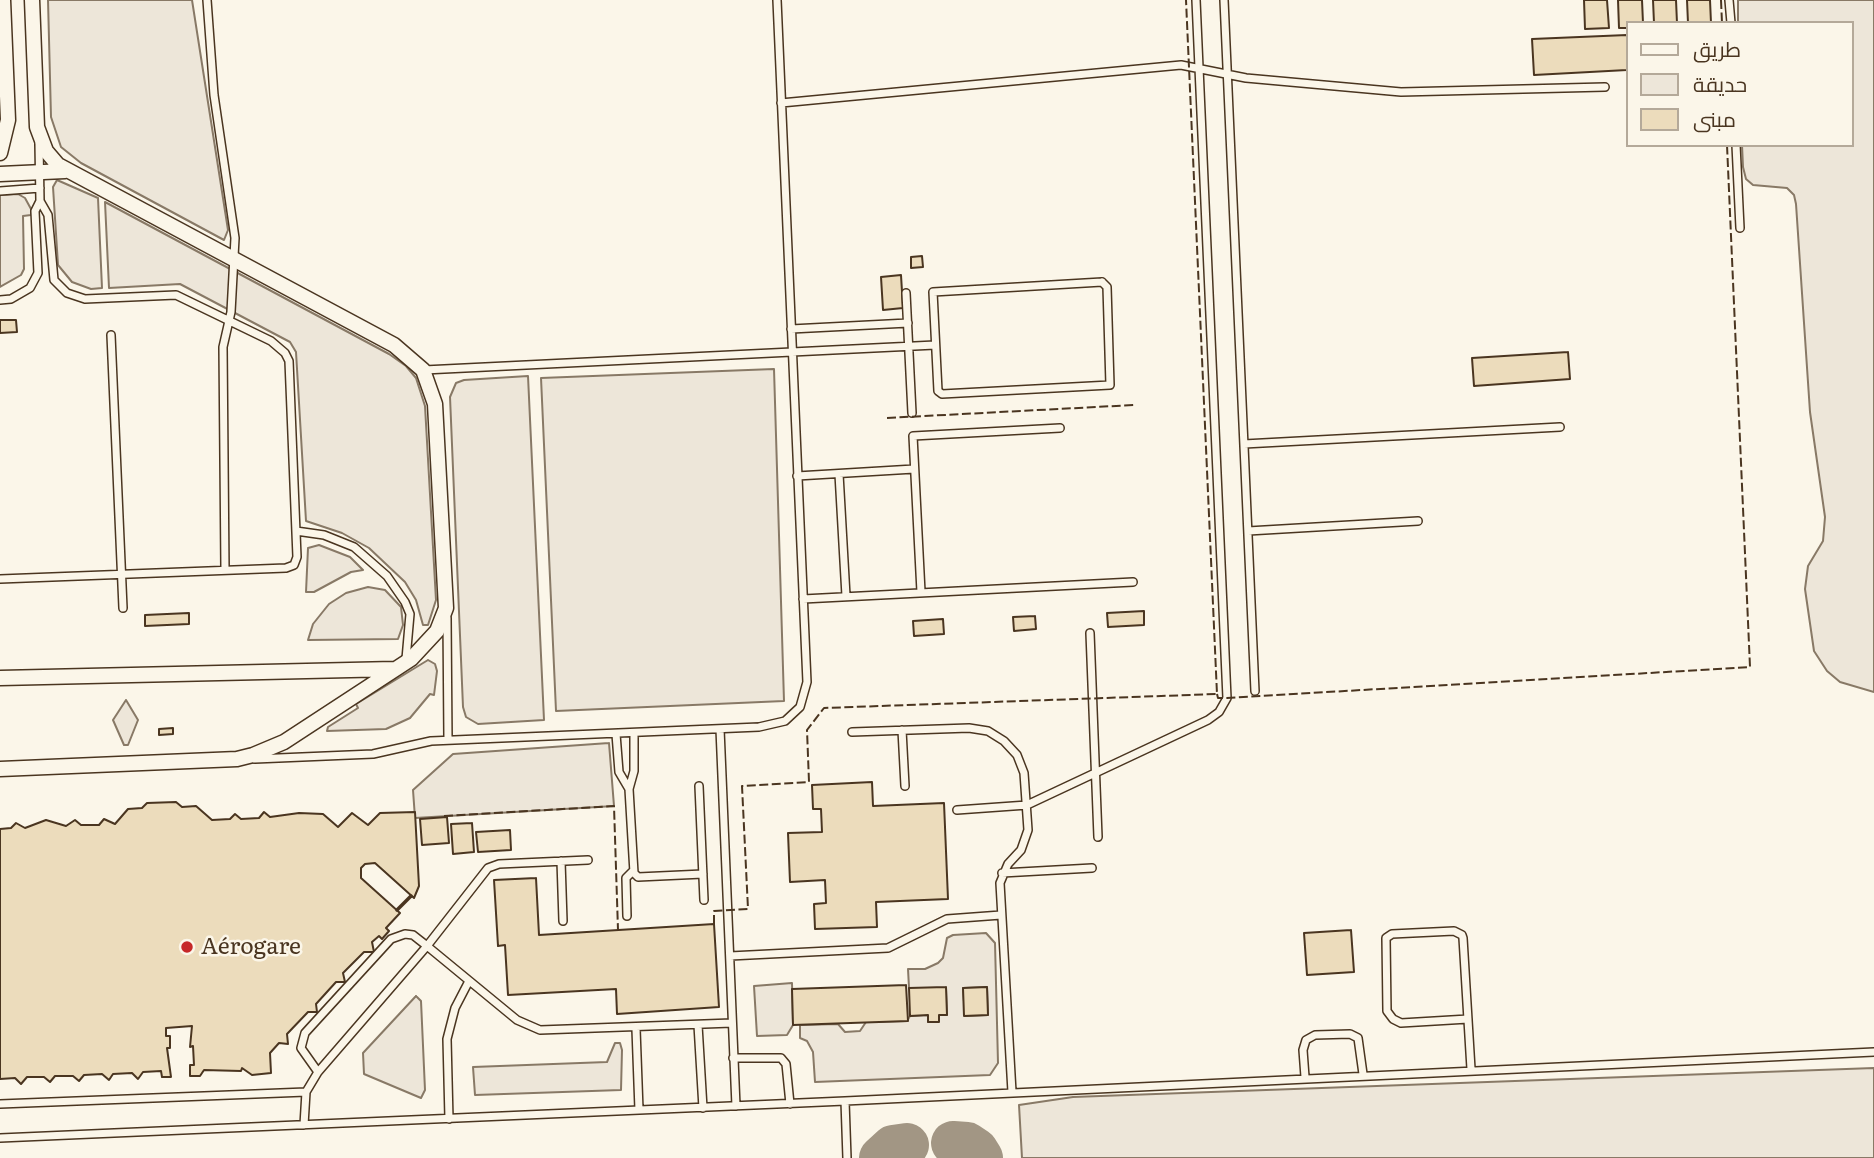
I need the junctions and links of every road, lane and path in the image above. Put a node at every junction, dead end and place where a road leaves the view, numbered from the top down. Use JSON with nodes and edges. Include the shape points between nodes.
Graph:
{"nodes":[{"id":1,"x":3,"y":0,"type":"edge"},
{"id":2,"x":32,"y":0,"type":"edge"},
{"id":3,"x":207,"y":0,"type":"edge"},
{"id":4,"x":777,"y":0,"type":"edge"},
{"id":5,"x":1196,"y":0,"type":"edge"},
{"id":6,"x":1224,"y":0,"type":"edge"},
{"id":7,"x":1730,"y":0,"type":"edge"},
{"id":8,"x":1731,"y":21,"type":"edge"},
{"id":9,"x":1198,"y":68,"type":"junction"},
{"id":10,"x":1228,"y":76,"type":"junction"},
{"id":11,"x":1605,"y":87,"type":"dead end"},
{"id":12,"x":782,"y":103,"type":"junction"},
{"id":13,"x":39,"y":135,"type":"junction"},
{"id":14,"x":1736,"y":147,"type":"edge"},
{"id":15,"x":0,"y":153,"type":"edge"},
{"id":16,"x":65,"y":171,"type":"junction"},
{"id":17,"x":39,"y":172,"type":"junction"},
{"id":18,"x":0,"y":174,"type":"edge"},
{"id":19,"x":40,"y":188,"type":"junction"},
{"id":20,"x":0,"y":191,"type":"edge"},
{"id":21,"x":40,"y":201,"type":"junction"},
{"id":22,"x":1740,"y":228,"type":"dead end"},
{"id":23,"x":234,"y":262,"type":"junction"},
{"id":24,"x":906,"y":293,"type":"dead end"},
{"id":25,"x":0,"y":300,"type":"edge"},
{"id":26,"x":229,"y":320,"type":"junction"},
{"id":27,"x":908,"y":323,"type":"junction"},
{"id":28,"x":791,"y":329,"type":"junction"},
{"id":29,"x":111,"y":335,"type":"dead end"},
{"id":30,"x":935,"y":345,"type":"junction"},
{"id":31,"x":909,"y":346,"type":"junction"},
{"id":32,"x":792,"y":353,"type":"junction"},
{"id":33,"x":423,"y":370,"type":"junction"},
{"id":34,"x":912,"y":413,"type":"dead end"},
{"id":35,"x":1560,"y":427,"type":"dead end"},
{"id":36,"x":1060,"y":428,"type":"dead end"},
{"id":37,"x":1244,"y":444,"type":"junction"},
{"id":38,"x":914,"y":470,"type":"junction"},
{"id":39,"x":839,"y":474,"type":"junction"},
{"id":40,"x":797,"y":476,"type":"junction"},
{"id":41,"x":1418,"y":522,"type":"dead end"},
{"id":42,"x":296,"y":531,"type":"junction"},
{"id":43,"x":1248,"y":531,"type":"junction"},
{"id":44,"x":225,"y":570,"type":"junction"},
{"id":45,"x":122,"y":575,"type":"junction"},
{"id":46,"x":0,"y":579,"type":"edge"},
{"id":47,"x":1133,"y":582,"type":"dead end"},
{"id":48,"x":921,"y":592,"type":"junction"},
{"id":49,"x":846,"y":596,"type":"junction"},
{"id":50,"x":803,"y":599,"type":"junction"},
{"id":51,"x":123,"y":608,"type":"dead end"},
{"id":52,"x":446,"y":608,"type":"junction"},
{"id":53,"x":1090,"y":633,"type":"dead end"},
{"id":54,"x":400,"y":666,"type":"junction"},
{"id":55,"x":0,"y":678,"type":"edge"},
{"id":56,"x":1255,"y":691,"type":"dead end"},
{"id":57,"x":720,"y":729,"type":"junction"},
{"id":58,"x":902,"y":730,"type":"junction"},
{"id":59,"x":852,"y":732,"type":"dead end"},
{"id":60,"x":634,"y":733,"type":"junction"},
{"id":61,"x":617,"y":734,"type":"junction"},
{"id":62,"x":448,"y":740,"type":"junction"},
{"id":63,"x":237,"y":759,"type":"junction"},
{"id":64,"x":0,"y":769,"type":"edge"},
{"id":65,"x":1096,"y":773,"type":"junction"},
{"id":66,"x":699,"y":786,"type":"dead end"},
{"id":67,"x":905,"y":786,"type":"dead end"},
{"id":68,"x":629,"y":789,"type":"junction"},
{"id":69,"x":1027,"y":805,"type":"junction"},
{"id":70,"x":957,"y":810,"type":"dead end"},
{"id":71,"x":1098,"y":837,"type":"dead end"},
{"id":72,"x":588,"y":860,"type":"dead end"},
{"id":73,"x":561,"y":861,"type":"junction"},
{"id":74,"x":1092,"y":868,"type":"dead end"},
{"id":75,"x":633,"y":871,"type":"junction"},
{"id":76,"x":1002,"y":873,"type":"junction"},
{"id":77,"x":703,"y":874,"type":"junction"},
{"id":78,"x":704,"y":901,"type":"dead end"},
{"id":79,"x":1001,"y":915,"type":"junction"},
{"id":80,"x":627,"y":916,"type":"dead end"},
{"id":81,"x":563,"y":922,"type":"dead end"},
{"id":82,"x":427,"y":946,"type":"junction"},
{"id":83,"x":730,"y":956,"type":"junction"},
{"id":84,"x":468,"y":981,"type":"junction"},
{"id":85,"x":1468,"y":1019,"type":"junction"},
{"id":86,"x":732,"y":1023,"type":"junction"},
{"id":87,"x":698,"y":1025,"type":"junction"},
{"id":88,"x":636,"y":1028,"type":"junction"},
{"id":89,"x":1874,"y":1052,"type":"edge"},
{"id":90,"x":733,"y":1058,"type":"junction"},
{"id":91,"x":1471,"y":1069,"type":"junction"},
{"id":92,"x":318,"y":1072,"type":"junction"},
{"id":93,"x":1363,"y":1074,"type":"junction"},
{"id":94,"x":1306,"y":1077,"type":"junction"},
{"id":95,"x":1012,"y":1092,"type":"junction"},
{"id":96,"x":306,"y":1093,"type":"junction"},
{"id":97,"x":845,"y":1101,"type":"junction"},
{"id":98,"x":0,"y":1104,"type":"edge"},
{"id":99,"x":790,"y":1104,"type":"junction"},
{"id":100,"x":736,"y":1106,"type":"junction"},
{"id":101,"x":703,"y":1108,"type":"junction"},
{"id":102,"x":639,"y":1110,"type":"junction"},
{"id":103,"x":449,"y":1119,"type":"junction"},
{"id":104,"x":304,"y":1125,"type":"junction"},
{"id":105,"x":0,"y":1138,"type":"edge"},
{"id":106,"x":847,"y":1158,"type":"edge"}],
"edges":[{"from":1,"to":15,"type":"street","via":[[8,120]]},
{"from":2,"to":13,"type":"street"},
{"from":3,"to":23,"type":"lane","via":[[214,95],[235,230]]},
{"from":4,"to":12,"type":"lane"},
{"from":5,"to":9,"type":"lane"},
{"from":6,"to":10,"type":"lane"},
{"from":7,"to":8,"type":"lane"},
{"from":9,"to":10,"type":"lane"},
{"from":9,"to":12,"type":"lane","via":[[1175,65]]},
{"from":9,"to":65,"type":"lane","via":[[1227,698],[1208,720]]},
{"from":10,"to":11,"type":"lane","via":[[1432,93]]},
{"from":10,"to":37,"type":"lane"},
{"from":12,"to":28,"type":"lane"},
{"from":13,"to":16,"type":"street","via":[[46,151]]},
{"from":13,"to":17,"type":"lane"},
{"from":14,"to":22,"type":"lane"},
{"from":16,"to":17,"type":"street"},
{"from":16,"to":23,"type":"street"},
{"from":17,"to":18,"type":"street"},
{"from":17,"to":19,"type":"lane"},
{"from":19,"to":20,"type":"lane"},
{"from":19,"to":21,"type":"lane"},
{"from":21,"to":25,"type":"lane","via":[[35,211],[36,281],[21,295]]},
{"from":21,"to":26,"type":"lane","via":[[48,215],[54,280],[68,293],[85,299],[176,295]]},
{"from":23,"to":26,"type":"lane"},
{"from":23,"to":33,"type":"street","via":[[394,345]]},
{"from":24,"to":27,"type":"lane"},
{"from":26,"to":42,"type":"lane","via":[[271,341],[289,361]]},
{"from":26,"to":44,"type":"lane","via":[[223,356]]},
{"from":27,"to":28,"type":"lane"},
{"from":27,"to":31,"type":"lane"},
{"from":28,"to":32,"type":"lane"},
{"from":29,"to":45,"type":"lane"},
{"from":30,"to":30,"type":"lane","via":[[934,291],[1107,285],[1110,385],[941,394]]},
{"from":30,"to":31,"type":"lane"},
{"from":31,"to":32,"type":"lane"},
{"from":31,"to":34,"type":"lane"},
{"from":32,"to":33,"type":"lane"},
{"from":32,"to":40,"type":"lane"},
{"from":33,"to":52,"type":"street","via":[[435,404]]},
{"from":35,"to":37,"type":"lane"},
{"from":36,"to":38,"type":"lane","via":[[915,435]]},
{"from":37,"to":43,"type":"lane"},
{"from":38,"to":39,"type":"lane"},
{"from":38,"to":48,"type":"lane"},
{"from":39,"to":40,"type":"lane"},
{"from":39,"to":49,"type":"lane"},
{"from":40,"to":50,"type":"lane"},
{"from":41,"to":43,"type":"lane"},
{"from":42,"to":44,"type":"lane","via":[[298,557],[292,567]]},
{"from":42,"to":54,"type":"lane","via":[[324,535],[354,547],[387,576],[410,614],[409,642]]},
{"from":43,"to":56,"type":"lane"},
{"from":44,"to":45,"type":"lane"},
{"from":45,"to":46,"type":"lane"},
{"from":45,"to":51,"type":"lane"},
{"from":47,"to":48,"type":"lane"},
{"from":48,"to":49,"type":"lane"},
{"from":49,"to":50,"type":"lane"},
{"from":50,"to":57,"type":"lane","via":[[807,682],[800,707],[775,725]]},
{"from":52,"to":54,"type":"street","via":[[430,642]]},
{"from":52,"to":62,"type":"lane"},
{"from":53,"to":65,"type":"lane"},
{"from":54,"to":55,"type":"street"},
{"from":54,"to":63,"type":"street","via":[[284,742]]},
{"from":57,"to":60,"type":"lane"},
{"from":57,"to":83,"type":"lane"},
{"from":58,"to":59,"type":"lane"},
{"from":58,"to":67,"type":"lane"},
{"from":58,"to":69,"type":"lane","via":[[988,731],[1017,755]]},
{"from":60,"to":61,"type":"lane"},
{"from":60,"to":68,"type":"lane"},
{"from":61,"to":62,"type":"lane"},
{"from":61,"to":68,"type":"lane","via":[[619,772]]},
{"from":62,"to":63,"type":"lane","via":[[360,755]]},
{"from":63,"to":64,"type":"street"},
{"from":65,"to":69,"type":"lane"},
{"from":65,"to":71,"type":"lane"},
{"from":66,"to":77,"type":"lane"},
{"from":68,"to":75,"type":"lane"},
{"from":69,"to":70,"type":"lane"},
{"from":69,"to":76,"type":"lane","via":[[1026,840]]},
{"from":72,"to":73,"type":"lane"},
{"from":73,"to":81,"type":"lane"},
{"from":73,"to":82,"type":"lane","via":[[488,868]]},
{"from":74,"to":76,"type":"lane"},
{"from":75,"to":77,"type":"lane","via":[[638,877]]},
{"from":75,"to":80,"type":"lane","via":[[626,878]]},
{"from":76,"to":79,"type":"lane"},
{"from":77,"to":78,"type":"lane"},
{"from":79,"to":83,"type":"lane","via":[[947,919],[888,948]]},
{"from":79,"to":95,"type":"lane"},
{"from":82,"to":84,"type":"lane"},
{"from":82,"to":92,"type":"lane"},
{"from":82,"to":92,"type":"lane","via":[[413,935],[391,939],[305,1033],[301,1048]]},
{"from":83,"to":86,"type":"lane"},
{"from":84,"to":88,"type":"lane","via":[[517,1020],[540,1030]]},
{"from":84,"to":103,"type":"lane","via":[[447,1039]]},
{"from":85,"to":85,"type":"lane","via":[[1393,1020],[1387,1011],[1386,938],[1392,934],[1460,933]]},
{"from":85,"to":91,"type":"lane"},
{"from":86,"to":87,"type":"lane"},
{"from":86,"to":90,"type":"lane"},
{"from":87,"to":88,"type":"lane"},
{"from":87,"to":101,"type":"lane"},
{"from":88,"to":102,"type":"lane"},
{"from":89,"to":91,"type":"lane"},
{"from":90,"to":99,"type":"lane","via":[[781,1058],[786,1064]]},
{"from":90,"to":100,"type":"lane"},
{"from":91,"to":93,"type":"lane"},
{"from":92,"to":96,"type":"lane"},
{"from":93,"to":94,"type":"lane"},
{"from":93,"to":94,"type":"lane","via":[[1358,1038],[1315,1035],[1306,1040],[1303,1050]]},
{"from":94,"to":95,"type":"lane"},
{"from":95,"to":97,"type":"lane"},
{"from":96,"to":98,"type":"lane"},
{"from":96,"to":104,"type":"lane"},
{"from":97,"to":99,"type":"lane"},
{"from":97,"to":106,"type":"lane"},
{"from":99,"to":100,"type":"lane"},
{"from":100,"to":101,"type":"lane"},
{"from":101,"to":102,"type":"lane"},
{"from":102,"to":103,"type":"lane"},
{"from":103,"to":104,"type":"lane"},
{"from":104,"to":105,"type":"lane"}]}
